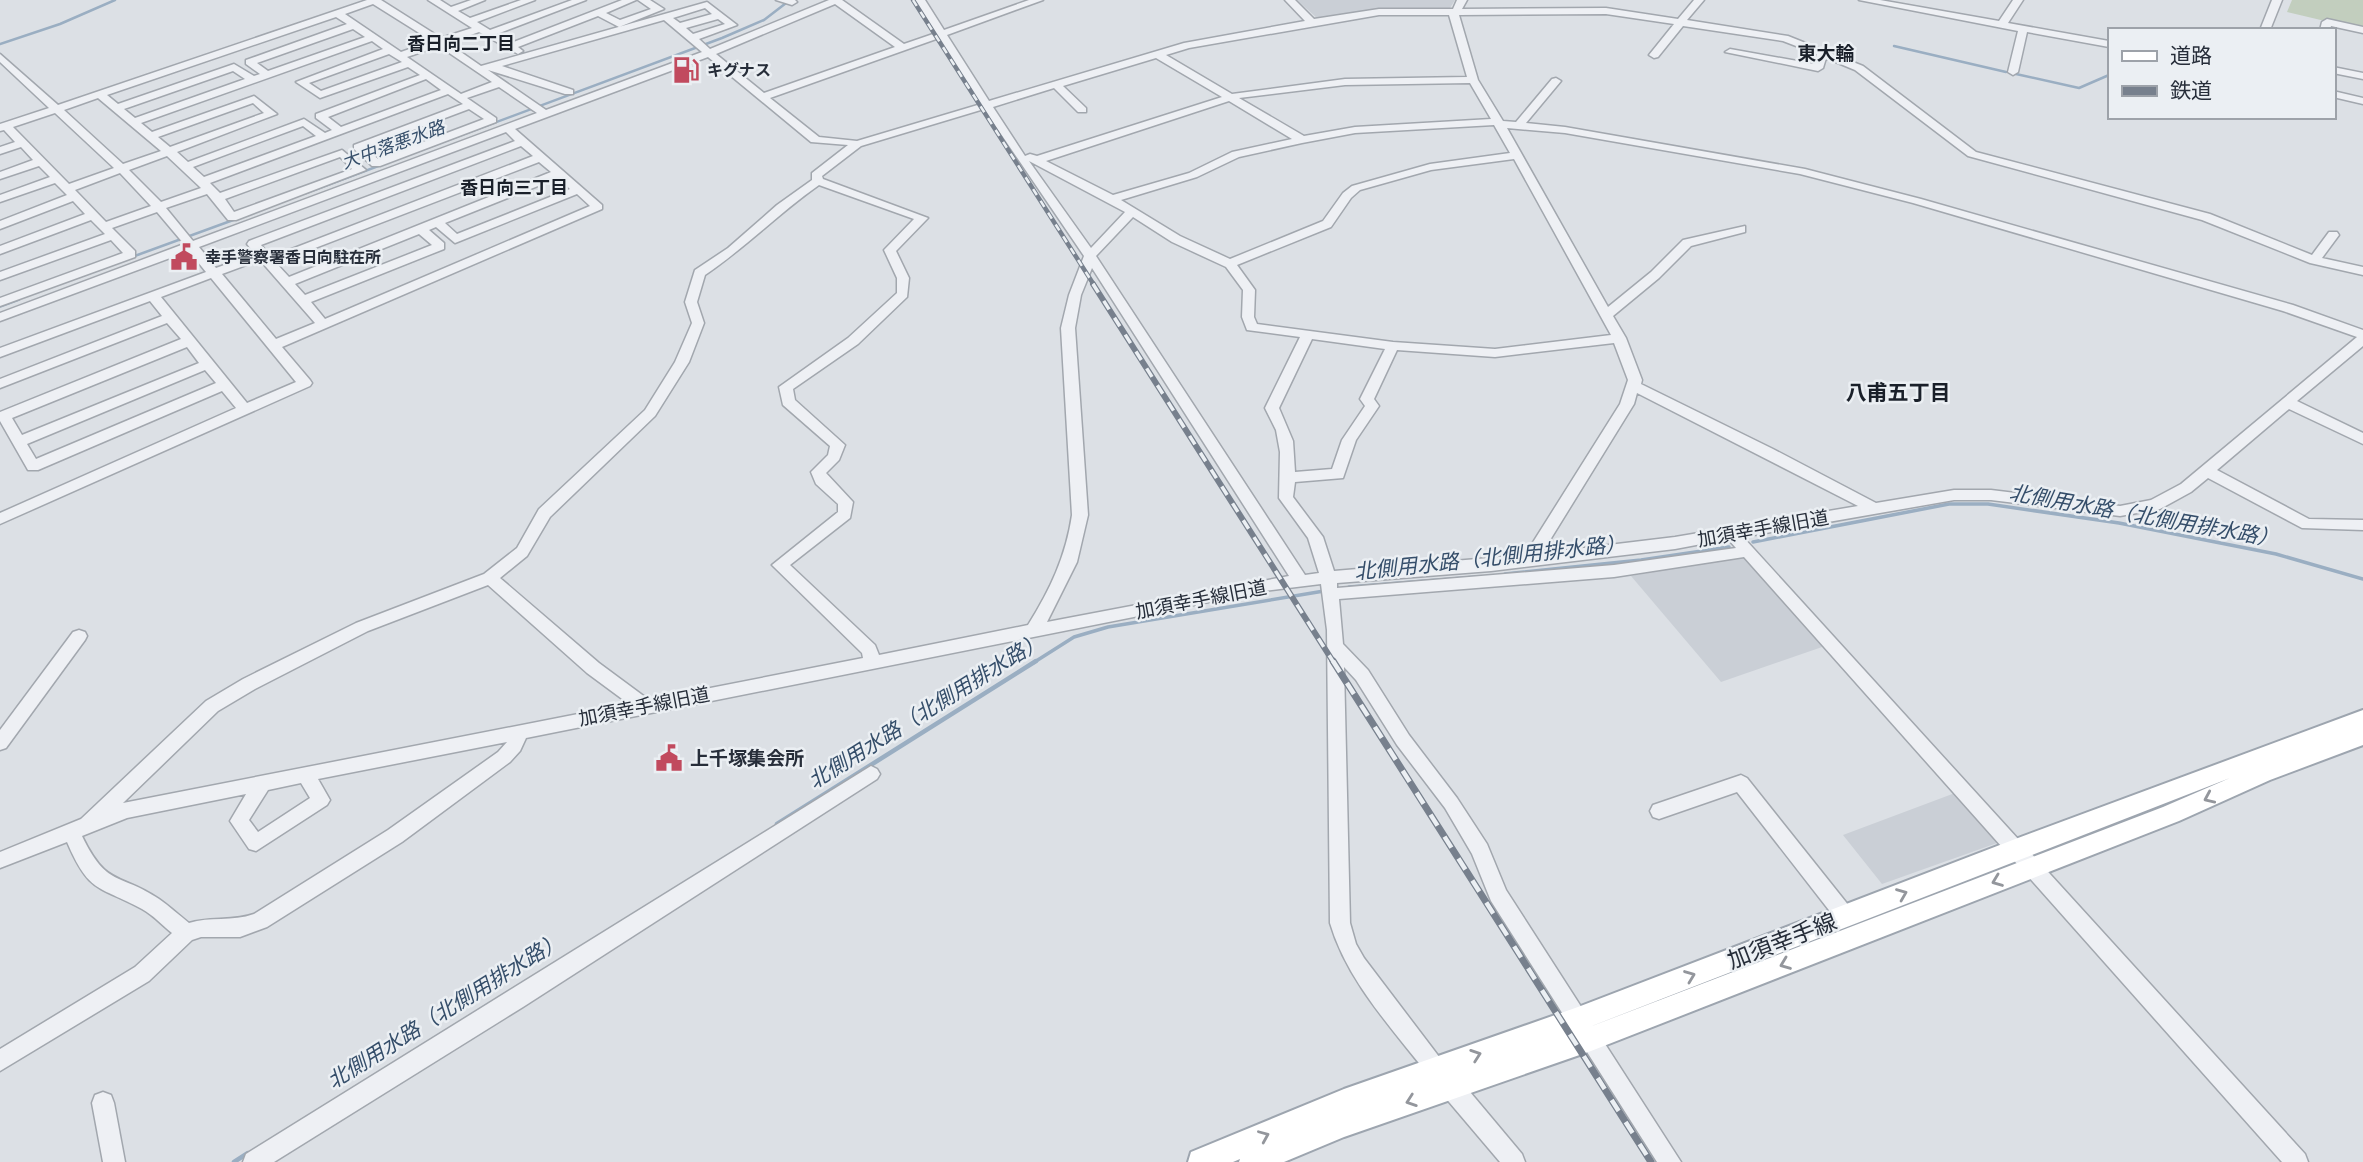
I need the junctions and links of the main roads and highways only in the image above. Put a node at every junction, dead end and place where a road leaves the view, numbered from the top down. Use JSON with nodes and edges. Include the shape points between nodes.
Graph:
{"nodes":[{"id":1,"x":2363,"y":719,"type":"edge"},
{"id":2,"x":2363,"y":736,"type":"edge"},
{"id":3,"x":1585,"y":1029,"type":"junction"},
{"id":4,"x":1201,"y":1162,"type":"edge"},
{"id":5,"x":1252,"y":1162,"type":"edge"}],
"edges":[{"from":3,"to":1,"type":"main road","name":"加須幸手線","one_way":true,"via":[[2016,849]]},
{"from":2,"to":3,"type":"main road","name":"加須幸手線","one_way":true,"via":[[2032,868]]},
{"from":4,"to":3,"type":"main road","name":"加須幸手線","one_way":true,"via":[[1436,1069]]},
{"from":3,"to":5,"type":"main road","name":"加須幸手線","one_way":true,"via":[[1452,1088]]}]}
